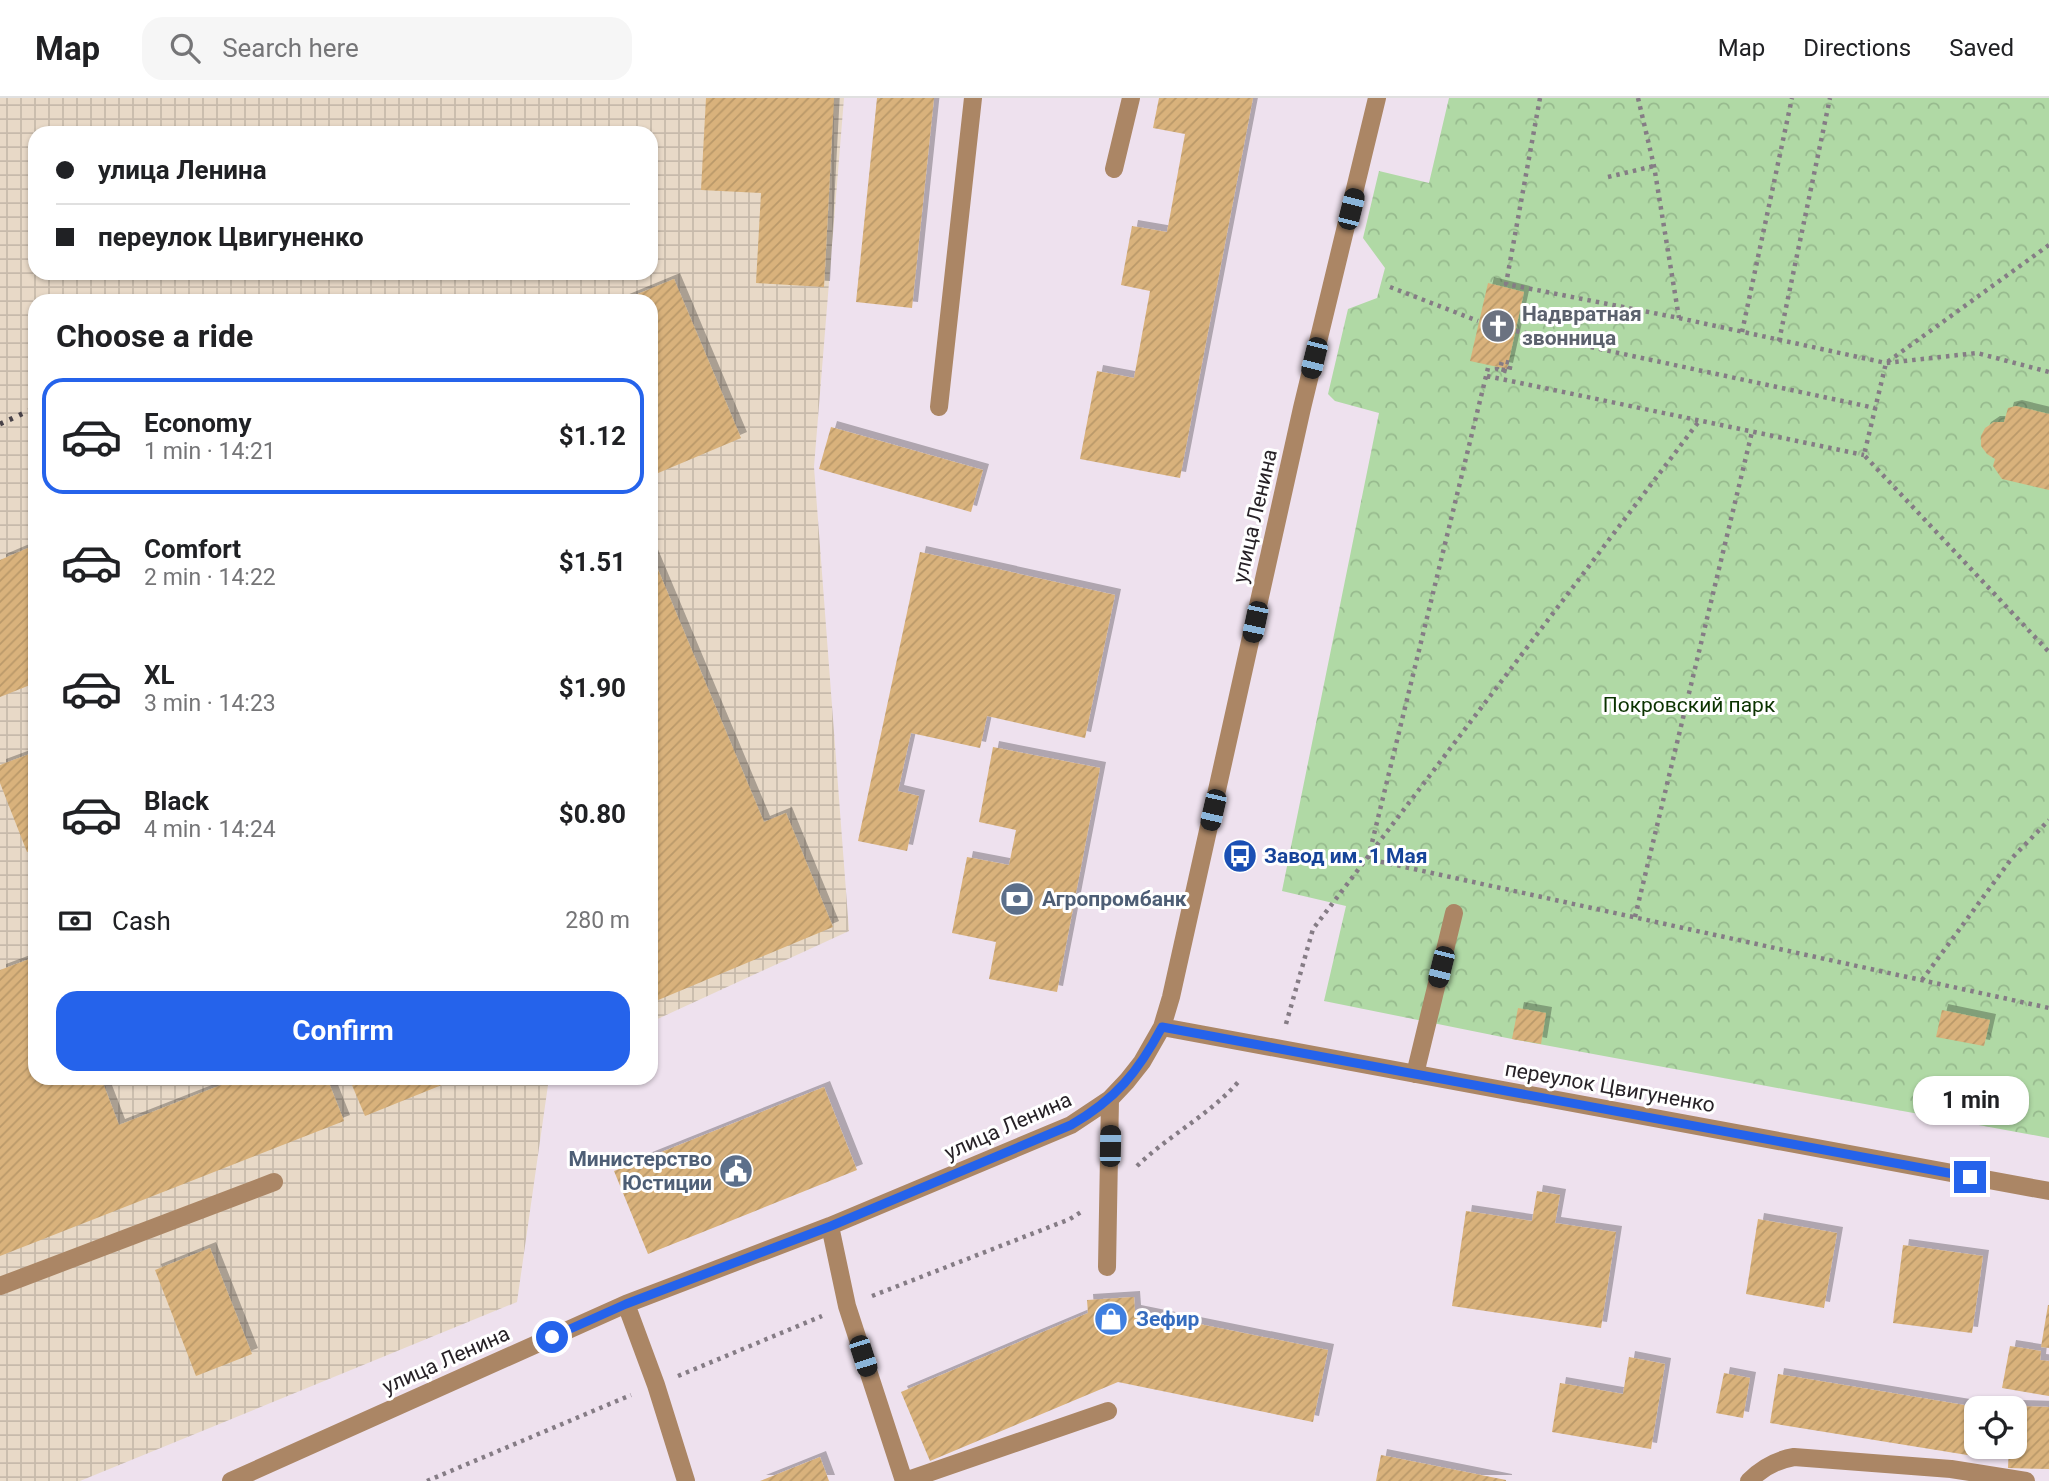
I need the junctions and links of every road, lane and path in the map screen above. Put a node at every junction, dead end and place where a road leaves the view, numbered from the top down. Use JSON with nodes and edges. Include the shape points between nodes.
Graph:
{"nodes":[{"id":1,"x":973,"y":98,"type":"edge"},
{"id":2,"x":1131,"y":98,"type":"edge"},
{"id":3,"x":1377,"y":98,"type":"edge"},
{"id":4,"x":1540,"y":98,"type":"edge"},
{"id":5,"x":1638,"y":98,"type":"edge"},
{"id":6,"x":1792,"y":98,"type":"edge"},
{"id":7,"x":1830,"y":98,"type":"edge"},
{"id":8,"x":1654,"y":166,"type":"junction"},
{"id":9,"x":1114,"y":169,"type":"dead end"},
{"id":10,"x":1608,"y":177,"type":"dead end"},
{"id":11,"x":2049,"y":245,"type":"edge"},
{"id":12,"x":1390,"y":287,"type":"dead end"},
{"id":13,"x":1679,"y":318,"type":"junction"},
{"id":14,"x":1478,"y":321,"type":"dead end"},
{"id":15,"x":1516,"y":331,"type":"dead end"},
{"id":16,"x":1742,"y":332,"type":"junction"},
{"id":17,"x":1779,"y":341,"type":"junction"},
{"id":18,"x":1886,"y":363,"type":"junction"},
{"id":19,"x":1497,"y":367,"type":"dead end"},
{"id":20,"x":1488,"y":368,"type":"dead end"},
{"id":21,"x":2049,"y":372,"type":"edge"},
{"id":22,"x":1487,"y":376,"type":"junction"},
{"id":23,"x":1510,"y":380,"type":"junction"},
{"id":24,"x":939,"y":407,"type":"dead end"},
{"id":25,"x":1875,"y":408,"type":"junction"},
{"id":26,"x":1700,"y":420,"type":"junction"},
{"id":27,"x":1752,"y":432,"type":"junction"},
{"id":28,"x":1864,"y":455,"type":"junction"},
{"id":29,"x":2049,"y":652,"type":"edge"},
{"id":30,"x":2049,"y":820,"type":"edge"},
{"id":31,"x":1367,"y":859,"type":"junction"},
{"id":32,"x":1454,"y":913,"type":"dead end"},
{"id":33,"x":1635,"y":917,"type":"junction"},
{"id":34,"x":1922,"y":980,"type":"junction"},
{"id":35,"x":2049,"y":1008,"type":"edge"},
{"id":36,"x":1286,"y":1024,"type":"dead end"},
{"id":37,"x":1162,"y":1027,"type":"junction"},
{"id":38,"x":1415,"y":1074,"type":"junction"},
{"id":39,"x":1110,"y":1099,"type":"junction"},
{"id":40,"x":274,"y":1182,"type":"dead end"},
{"id":41,"x":2049,"y":1191,"type":"edge"},
{"id":42,"x":831,"y":1226,"type":"junction"},
{"id":43,"x":1107,"y":1267,"type":"dead end"},
{"id":44,"x":0,"y":1286,"type":"edge"},
{"id":45,"x":626,"y":1304,"type":"junction"},
{"id":46,"x":1108,"y":1411,"type":"dead end"},
{"id":47,"x":231,"y":1481,"type":"edge"},
{"id":48,"x":686,"y":1481,"type":"edge"},
{"id":49,"x":904,"y":1481,"type":"edge"},
{"id":50,"x":1749,"y":1481,"type":"edge"},
{"id":51,"x":2026,"y":1481,"type":"edge"}],
"edges":[{"from":1,"to":24,"type":"street"},
{"from":2,"to":9,"type":"street"},
{"from":3,"to":37,"type":"street","name":"улица Ленина"},
{"from":4,"to":13,"type":"path","via":[[1506,284]]},
{"from":5,"to":8,"type":"path"},
{"from":6,"to":16,"type":"path"},
{"from":7,"to":17,"type":"path"},
{"from":8,"to":10,"type":"path"},
{"from":8,"to":13,"type":"path"},
{"from":11,"to":18,"type":"path"},
{"from":12,"to":14,"type":"path"},
{"from":13,"to":16,"type":"path"},
{"from":15,"to":25,"type":"path"},
{"from":16,"to":17,"type":"path"},
{"from":17,"to":18,"type":"path"},
{"from":18,"to":21,"type":"path","via":[[1977,352]]},
{"from":18,"to":25,"type":"path"},
{"from":19,"to":23,"type":"path","via":[[1497,369],[1509,372],[1511,363],[1502,361],[1500,369],[1508,371],[1509,368],[1513,368]]},
{"from":20,"to":22,"type":"path"},
{"from":22,"to":23,"type":"path"},
{"from":22,"to":31,"type":"path"},
{"from":23,"to":26,"type":"path"},
{"from":25,"to":28,"type":"path"},
{"from":26,"to":27,"type":"path"},
{"from":26,"to":31,"type":"path"},
{"from":27,"to":28,"type":"path"},
{"from":27,"to":33,"type":"path"},
{"from":28,"to":29,"type":"path"},
{"from":30,"to":34,"type":"path","via":[[2012,858]]},
{"from":31,"to":33,"type":"path"},
{"from":31,"to":36,"type":"path","via":[[1313,929]]},
{"from":32,"to":38,"type":"street"},
{"from":33,"to":34,"type":"path"},
{"from":34,"to":35,"type":"path"},
{"from":37,"to":38,"type":"street","name":"переулок Цвигуненко"},
{"from":37,"to":39,"type":"street","name":"улица Ленина","via":[[1142,1062]]},
{"from":38,"to":41,"type":"street","name":"переулок Цвигуненко"},
{"from":39,"to":42,"type":"street","name":"улица Ленина","via":[[1071,1125]]},
{"from":39,"to":43,"type":"street"},
{"from":40,"to":44,"type":"street"},
{"from":42,"to":45,"type":"street","name":"улица Ленина"},
{"from":42,"to":49,"type":"street","via":[[847,1306]]},
{"from":45,"to":47,"type":"street","name":"улица Ленина"},
{"from":45,"to":48,"type":"street"},
{"from":46,"to":49,"type":"street"},
{"from":50,"to":51,"type":"street","via":[[1780,1459],[1794,1457],[1951,1469]]}]}
